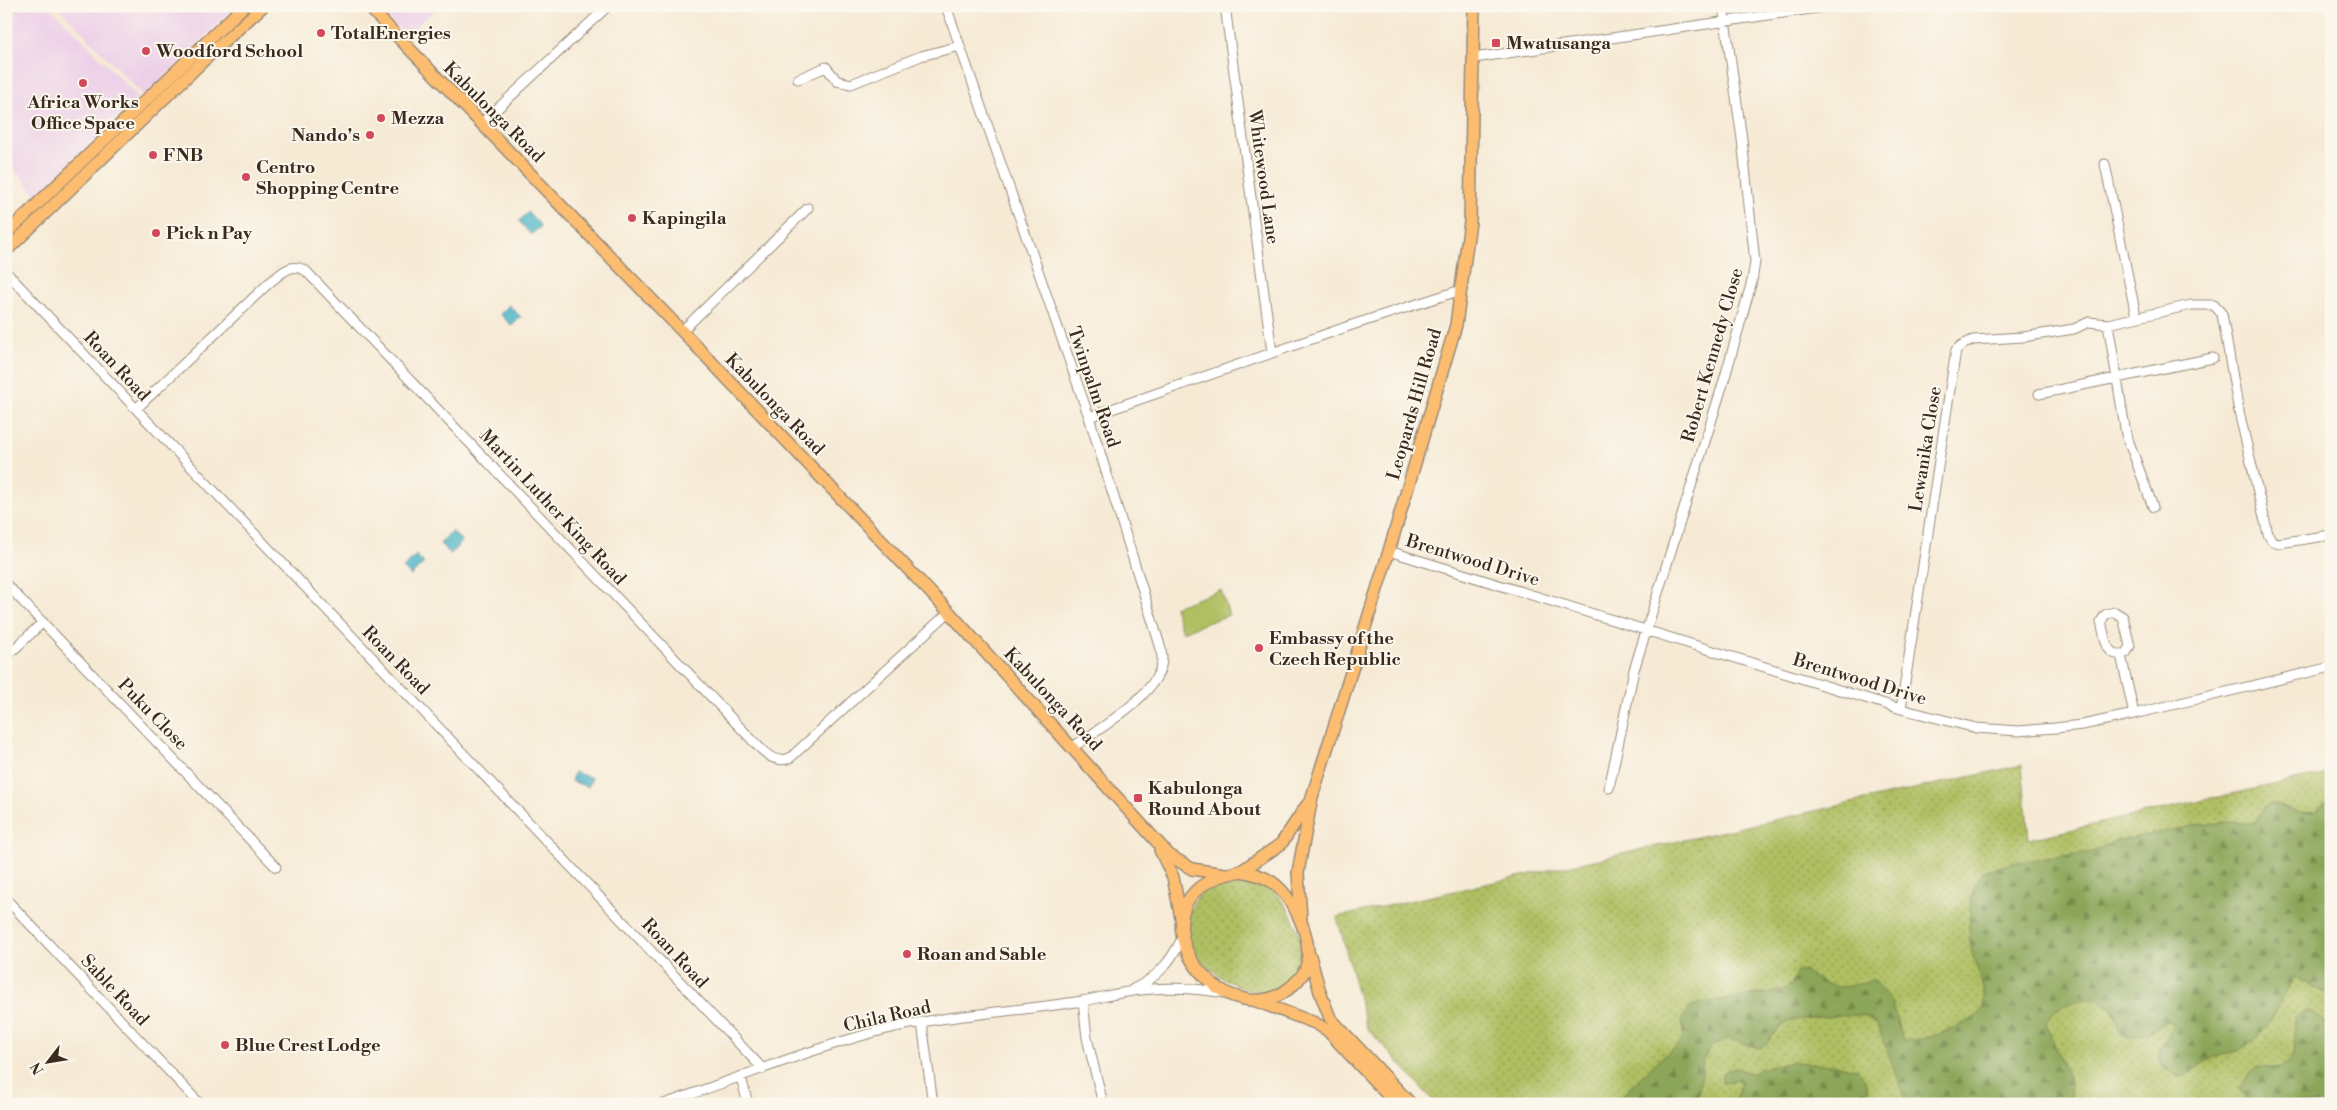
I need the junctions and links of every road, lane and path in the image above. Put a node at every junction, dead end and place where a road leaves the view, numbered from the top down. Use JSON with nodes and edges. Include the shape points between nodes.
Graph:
{"nodes":[{"id":1,"x":244,"y":6,"type":"edge"},
{"id":2,"x":263,"y":6,"type":"edge"},
{"id":3,"x":368,"y":6,"type":"edge"},
{"id":4,"x":608,"y":6,"type":"edge"},
{"id":5,"x":946,"y":6,"type":"edge"},
{"id":6,"x":1225,"y":6,"type":"edge"},
{"id":7,"x":1474,"y":6,"type":"edge"},
{"id":8,"x":1723,"y":6,"type":"edge"},
{"id":9,"x":1831,"y":6,"type":"edge"},
{"id":10,"x":1725,"y":22,"type":"junction"},
{"id":11,"x":960,"y":46,"type":"junction"},
{"id":12,"x":1474,"y":58,"type":"junction"},
{"id":13,"x":798,"y":79,"type":"dead end"},
{"id":14,"x":482,"y":123,"type":"junction"},
{"id":15,"x":2104,"y":164,"type":"dead end"},
{"id":16,"x":808,"y":208,"type":"dead end"},
{"id":17,"x":6,"y":234,"type":"edge"},
{"id":18,"x":6,"y":251,"type":"edge"},
{"id":19,"x":6,"y":272,"type":"edge"},
{"id":20,"x":1461,"y":290,"type":"junction"},
{"id":21,"x":2136,"y":316,"type":"junction"},
{"id":22,"x":2108,"y":324,"type":"junction"},
{"id":23,"x":682,"y":331,"type":"junction"},
{"id":24,"x":1272,"y":352,"type":"junction"},
{"id":25,"x":2213,"y":358,"type":"dead end"},
{"id":26,"x":2117,"y":377,"type":"junction"},
{"id":27,"x":2039,"y":394,"type":"dead end"},
{"id":28,"x":136,"y":408,"type":"junction"},
{"id":29,"x":1089,"y":417,"type":"junction"},
{"id":30,"x":2153,"y":507,"type":"dead end"},
{"id":31,"x":2331,"y":534,"type":"edge"},
{"id":32,"x":1389,"y":551,"type":"junction"},
{"id":33,"x":6,"y":584,"type":"edge"},
{"id":34,"x":949,"y":612,"type":"junction"},
{"id":35,"x":42,"y":622,"type":"junction"},
{"id":36,"x":1646,"y":630,"type":"junction"},
{"id":37,"x":2121,"y":655,"type":"junction"},
{"id":38,"x":6,"y":656,"type":"edge"},
{"id":39,"x":2331,"y":667,"type":"edge"},
{"id":40,"x":1901,"y":709,"type":"junction"},
{"id":41,"x":2134,"y":714,"type":"junction"},
{"id":42,"x":1073,"y":747,"type":"junction"},
{"id":43,"x":1608,"y":788,"type":"dead end"},
{"id":44,"x":1312,"y":798,"type":"junction"},
{"id":45,"x":1149,"y":833,"type":"junction"},
{"id":46,"x":276,"y":867,"type":"dead end"},
{"id":47,"x":1241,"y":871,"type":"junction"},
{"id":48,"x":1225,"y":874,"type":"junction"},
{"id":49,"x":6,"y":899,"type":"edge"},
{"id":50,"x":1300,"y":919,"type":"junction"},
{"id":51,"x":1182,"y":922,"type":"junction"},
{"id":52,"x":1183,"y":936,"type":"junction"},
{"id":53,"x":1308,"y":950,"type":"junction"},
{"id":54,"x":1126,"y":992,"type":"junction"},
{"id":55,"x":1226,"y":993,"type":"junction"},
{"id":56,"x":1083,"y":1001,"type":"junction"},
{"id":57,"x":1256,"y":1001,"type":"junction"},
{"id":58,"x":922,"y":1023,"type":"junction"},
{"id":59,"x":763,"y":1069,"type":"junction"},
{"id":60,"x":740,"y":1077,"type":"junction"},
{"id":61,"x":200,"y":1104,"type":"edge"},
{"id":62,"x":664,"y":1104,"type":"edge"},
{"id":63,"x":748,"y":1104,"type":"edge"},
{"id":64,"x":933,"y":1104,"type":"edge"},
{"id":65,"x":1104,"y":1104,"type":"edge"},
{"id":66,"x":1396,"y":1104,"type":"edge"},
{"id":67,"x":1411,"y":1104,"type":"edge"}],
"edges":[{"from":1,"to":17,"type":"main road"},
{"from":2,"to":18,"type":"main road"},
{"from":3,"to":14,"type":"main road","name":"Kabulonga Road"},
{"from":4,"to":14,"type":"street"},
{"from":5,"to":11,"type":"street","name":"Twinpalm Road"},
{"from":6,"to":24,"type":"street","name":"Whitewood Lane"},
{"from":7,"to":12,"type":"main road","name":"Leopards Hill Road"},
{"from":8,"to":10,"type":"street","name":"Robert Kennedy Close"},
{"from":9,"to":10,"type":"street"},
{"from":10,"to":12,"type":"street"},
{"from":10,"to":36,"type":"street","name":"Robert Kennedy Close","via":[[1756,262],[1725,377]]},
{"from":11,"to":13,"type":"street","via":[[921,56],[851,84],[837,81],[826,67]]},
{"from":11,"to":29,"type":"street","name":"Twinpalm Road"},
{"from":12,"to":20,"type":"main road","name":"Leopards Hill Road","via":[[1470,222]]},
{"from":14,"to":23,"type":"main road","name":"Kabulonga Road"},
{"from":15,"to":21,"type":"street"},
{"from":16,"to":23,"type":"street"},
{"from":19,"to":28,"type":"street","name":"Roan Road"},
{"from":20,"to":24,"type":"street"},
{"from":20,"to":32,"type":"main road","name":"Leopards Hill Road","via":[[1456,325]]},
{"from":21,"to":22,"type":"street"},
{"from":21,"to":31,"type":"street","via":[[2203,304],[2218,308],[2222,314],[2239,412],[2268,534],[2272,541],[2279,543]]},
{"from":22,"to":26,"type":"street"},
{"from":22,"to":40,"type":"street","name":"Lewanika Close","via":[[2089,322],[2074,329],[2029,336],[1973,340],[1956,350]]},
{"from":23,"to":34,"type":"main road","name":"Kabulonga Road"},
{"from":24,"to":29,"type":"street"},
{"from":25,"to":26,"type":"street"},
{"from":26,"to":27,"type":"street"},
{"from":26,"to":30,"type":"street","via":[[2126,434]]},
{"from":28,"to":34,"type":"street","name":"Martin Luther King Road","via":[[269,283],[287,268],[300,267],[774,760],[790,758]]},
{"from":28,"to":59,"type":"street","name":"Roan Road"},
{"from":29,"to":42,"type":"street","name":"Twinpalm Road","via":[[1162,658],[1160,669],[1141,698]]},
{"from":32,"to":36,"type":"street","name":"Brentwood Drive"},
{"from":32,"to":44,"type":"main road","name":"Leopards Hill Road"},
{"from":33,"to":35,"type":"street","name":"Puku Close"},
{"from":34,"to":42,"type":"main road","name":"Kabulonga Road"},
{"from":35,"to":38,"type":"street"},
{"from":35,"to":46,"type":"street","name":"Puku Close"},
{"from":36,"to":40,"type":"street","name":"Brentwood Drive"},
{"from":36,"to":43,"type":"street","name":"Robert Kennedy Close"},
{"from":37,"to":37,"type":"street","via":[[2113,654],[2107,647],[2102,621],[2106,614],[2115,612],[2123,617],[2130,646],[2126,654]]},
{"from":37,"to":41,"type":"street"},
{"from":39,"to":41,"type":"street","name":"Brentwood Drive"},
{"from":40,"to":41,"type":"street","name":"Brentwood Drive","via":[[1976,728],[2018,731],[2082,725]]},
{"from":42,"to":45,"type":"main road","name":"Kabulonga Road"},
{"from":44,"to":47,"type":"main road","name":"Leopards Hill Road","via":[[1281,844]]},
{"from":44,"to":50,"type":"main road","name":"Leopards Hill Road","via":[[1298,872]]},
{"from":45,"to":48,"type":"main road","name":"Kabulonga Road","via":[[1185,866],[1202,872]]},
{"from":45,"to":51,"type":"main road","name":"Kabulonga Road","via":[[1170,869]]},
{"from":47,"to":48,"type":"main road"},
{"from":47,"to":50,"type":"main road","via":[[1274,883],[1290,900]]},
{"from":48,"to":51,"type":"main road","via":[[1192,895]]},
{"from":49,"to":61,"type":"street","name":"Sable Road"},
{"from":50,"to":53,"type":"main road"},
{"from":51,"to":52,"type":"main road"},
{"from":52,"to":54,"type":"street","name":"Chila Road","via":[[1162,970]]},
{"from":52,"to":55,"type":"main road","via":[[1193,962],[1205,977]]},
{"from":53,"to":57,"type":"main road","via":[[1303,975],[1298,981],[1283,994]]},
{"from":53,"to":67,"type":"main road","via":[[1330,1018]]},
{"from":54,"to":55,"type":"street","name":"Chila Road","via":[[1174,987]]},
{"from":54,"to":56,"type":"street","name":"Chila Road"},
{"from":55,"to":57,"type":"main road"},
{"from":56,"to":58,"type":"street","name":"Chila Road"},
{"from":56,"to":65,"type":"street"},
{"from":57,"to":66,"type":"main road","via":[[1326,1030]]},
{"from":58,"to":59,"type":"street","name":"Chila Road","via":[[882,1030]]},
{"from":58,"to":64,"type":"street"},
{"from":59,"to":60,"type":"street","name":"Chila Road"},
{"from":60,"to":62,"type":"street","name":"Chila Road"},
{"from":60,"to":63,"type":"street"}]}
